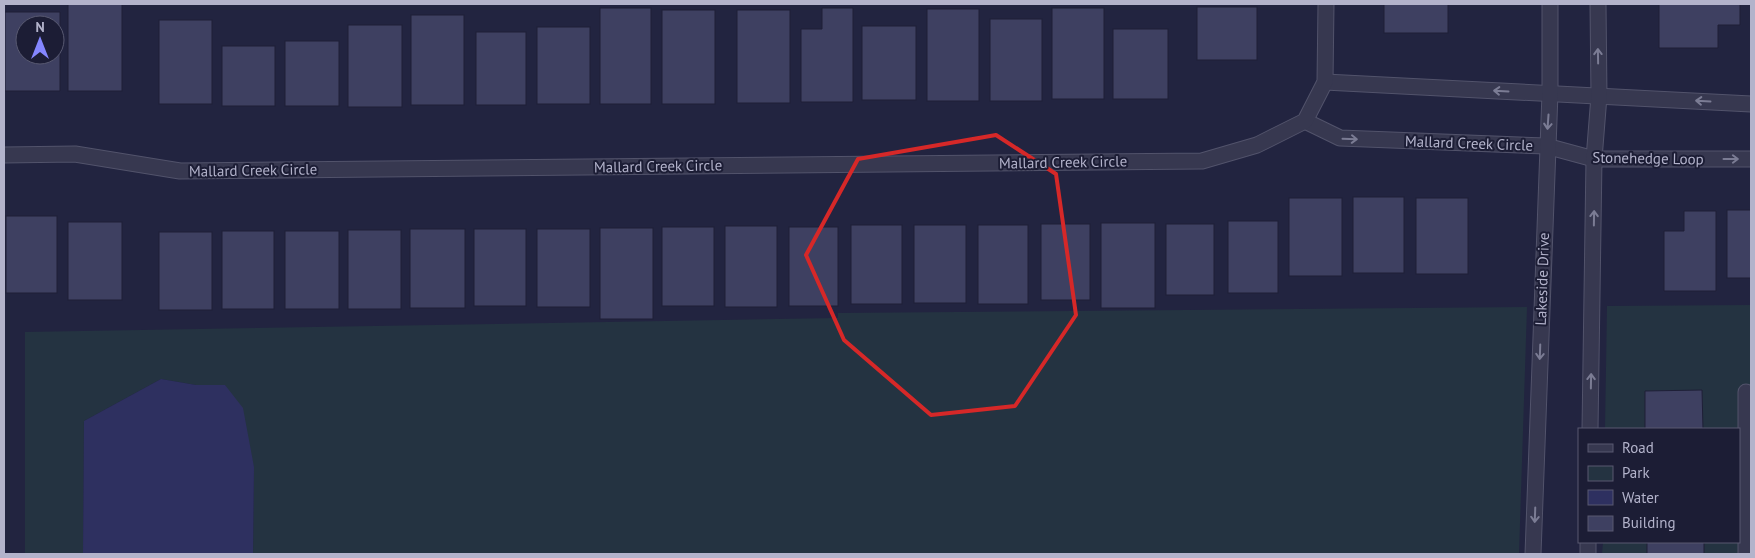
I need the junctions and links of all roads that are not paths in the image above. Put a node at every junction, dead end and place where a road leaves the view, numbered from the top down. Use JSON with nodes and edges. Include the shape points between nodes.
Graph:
{"nodes":[{"id":1,"x":1326,"y":4,"type":"edge"},
{"id":2,"x":1550,"y":4,"type":"edge"},
{"id":3,"x":1598,"y":4,"type":"edge"},
{"id":4,"x":1325,"y":82,"type":"junction"},
{"id":5,"x":1550,"y":93,"type":"junction"},
{"id":6,"x":1599,"y":96,"type":"junction"},
{"id":7,"x":1751,"y":104,"type":"edge"},
{"id":8,"x":1305,"y":121,"type":"junction"},
{"id":9,"x":1546,"y":146,"type":"junction"},
{"id":10,"x":4,"y":155,"type":"edge"},
{"id":11,"x":1594,"y":159,"type":"junction"},
{"id":12,"x":1751,"y":159,"type":"edge"},
{"id":13,"x":1746,"y":392,"type":"dead end"},
{"id":14,"x":1590,"y":428,"type":"edge"},
{"id":15,"x":1533,"y":554,"type":"edge"},
{"id":16,"x":1746,"y":554,"type":"edge"}],
"edges":[{"from":1,"to":4,"type":"street"},
{"from":2,"to":5,"type":"street","name":"Lakeside Drive"},
{"from":6,"to":3,"type":"street","one_way":true},
{"from":5,"to":4,"type":"street","one_way":true},
{"from":4,"to":8,"type":"street"},
{"from":5,"to":6,"type":"street"},
{"from":5,"to":9,"type":"street","name":"Lakeside Drive","one_way":true},
{"from":7,"to":6,"type":"street","one_way":true},
{"from":6,"to":11,"type":"street"},
{"from":8,"to":9,"type":"street","name":"Mallard Creek Circle","one_way":true,"via":[[1340,138]]},
{"from":8,"to":10,"type":"street","name":"Mallard Creek Circle","via":[[1257,145],[1202,161],[180,171],[75,154]]},
{"from":9,"to":11,"type":"street","name":"Stonehedge Loop"},
{"from":9,"to":15,"type":"street","name":"Lakeside Drive","one_way":true},
{"from":11,"to":12,"type":"street","name":"Stonehedge Loop","one_way":true},
{"from":14,"to":11,"type":"street","one_way":true},
{"from":13,"to":16,"type":"street"}]}
